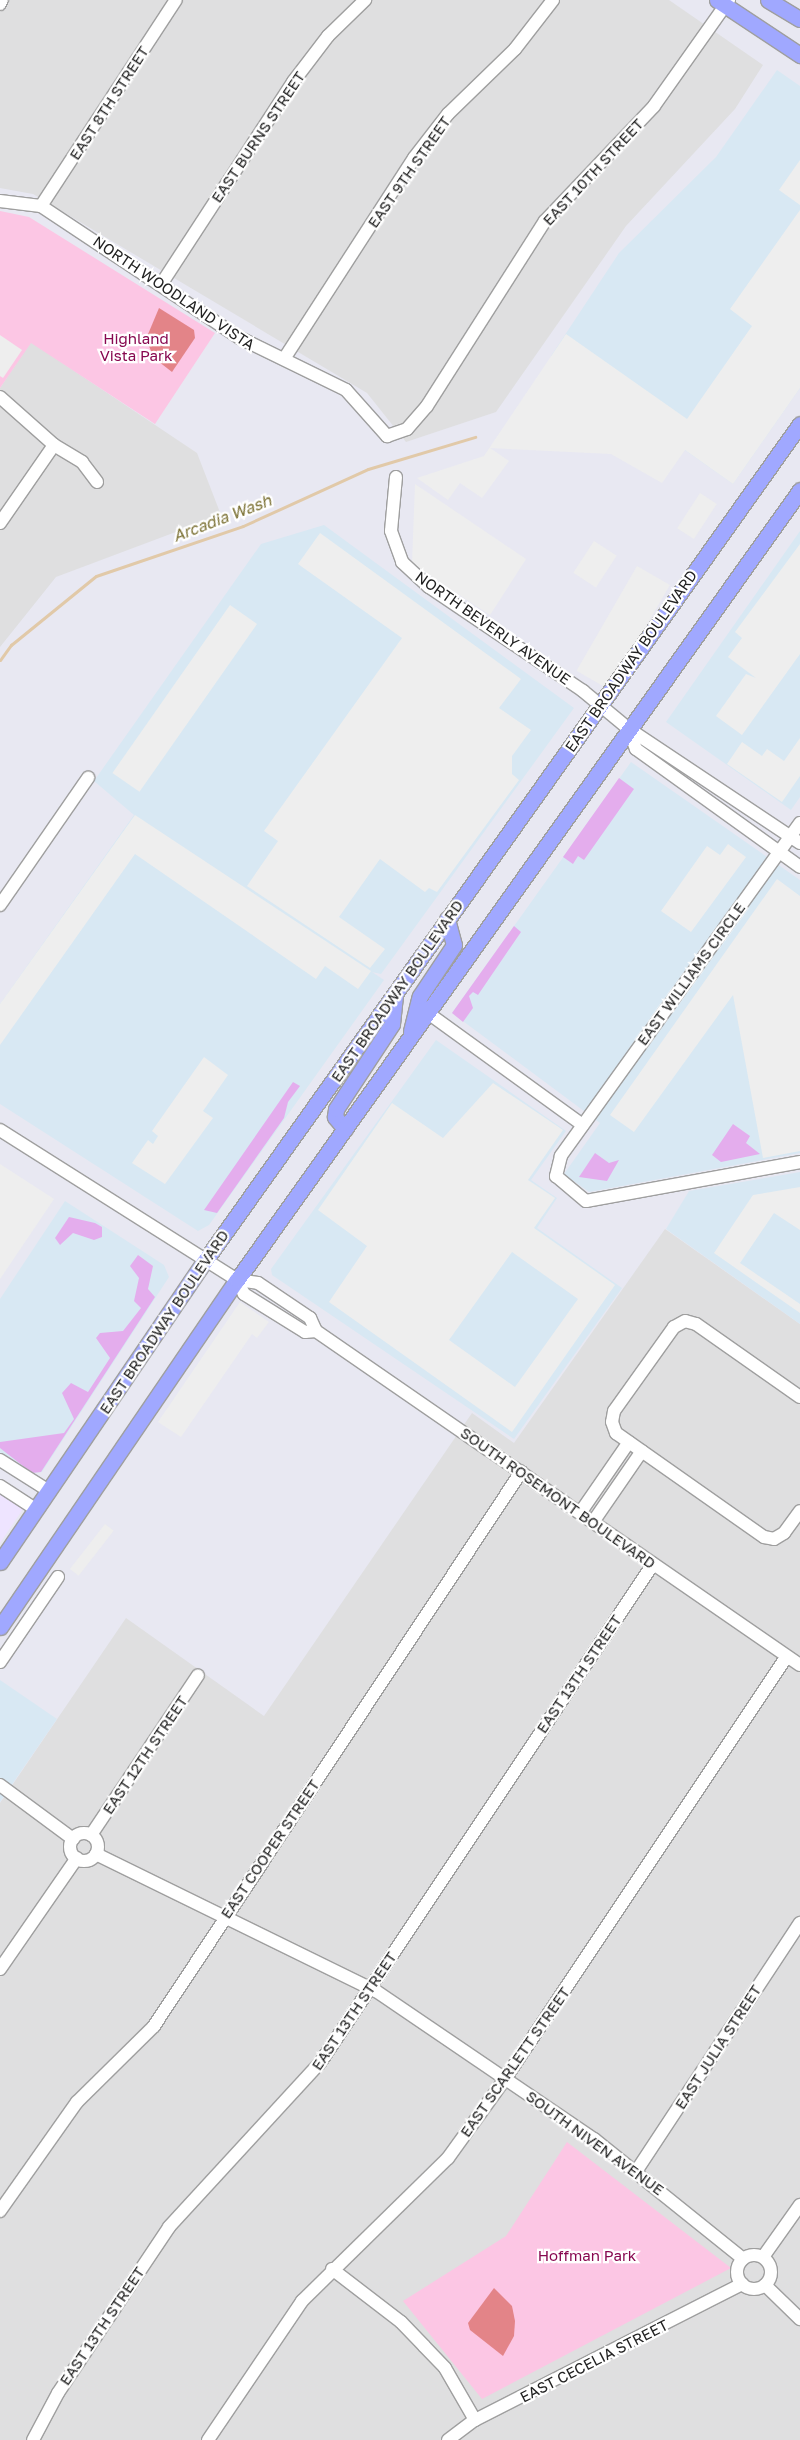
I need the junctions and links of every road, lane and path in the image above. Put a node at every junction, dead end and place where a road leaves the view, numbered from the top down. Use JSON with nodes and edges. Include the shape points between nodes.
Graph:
{"nodes":[{"id":1,"x":2,"y":0,"type":"edge"},
{"id":2,"x":176,"y":0,"type":"edge"},
{"id":3,"x":365,"y":0,"type":"edge"},
{"id":4,"x":553,"y":0,"type":"edge"},
{"id":5,"x":768,"y":0,"type":"edge"},
{"id":6,"x":723,"y":2,"type":"edge"},
{"id":7,"x":0,"y":4,"type":"edge"},
{"id":8,"x":800,"y":19,"type":"edge"},
{"id":9,"x":800,"y":55,"type":"edge"},
{"id":10,"x":0,"y":201,"type":"edge"},
{"id":11,"x":41,"y":206,"type":"junction"},
{"id":12,"x":162,"y":283,"type":"junction"},
{"id":13,"x":284,"y":359,"type":"junction"},
{"id":14,"x":0,"y":397,"type":"edge"},
{"id":15,"x":800,"y":424,"type":"edge"},
{"id":16,"x":388,"y":436,"type":"joint"},
{"id":17,"x":54,"y":445,"type":"junction"},
{"id":18,"x":396,"y":478,"type":"dead end"},
{"id":19,"x":97,"y":482,"type":"dead end"},
{"id":20,"x":800,"y":490,"type":"edge"},
{"id":21,"x":0,"y":522,"type":"edge"},
{"id":22,"x":600,"y":705,"type":"junction"},
{"id":23,"x":629,"y":729,"type":"junction"},
{"id":24,"x":88,"y":778,"type":"dead end"},
{"id":25,"x":800,"y":823,"type":"edge"},
{"id":26,"x":795,"y":840,"type":"edge"},
{"id":27,"x":779,"y":852,"type":"junction"},
{"id":28,"x":800,"y":867,"type":"edge"},
{"id":29,"x":0,"y":905,"type":"edge"},
{"id":30,"x":447,"y":920,"type":"junction"},
{"id":31,"x":395,"y":993,"type":"junction"},
{"id":32,"x":428,"y":1012,"type":"junction"},
{"id":33,"x":409,"y":1040,"type":"junction"},
{"id":34,"x":583,"y":1125,"type":"junction"},
{"id":35,"x":345,"y":1129,"type":"junction"},
{"id":36,"x":0,"y":1130,"type":"edge"},
{"id":37,"x":800,"y":1162,"type":"edge"},
{"id":38,"x":204,"y":1262,"type":"junction"},
{"id":39,"x":236,"y":1280,"type":"junction"},
{"id":40,"x":800,"y":1398,"type":"edge"},
{"id":41,"x":629,"y":1442,"type":"junction"},
{"id":42,"x":642,"y":1451,"type":"junction"},
{"id":43,"x":0,"y":1460,"type":"edge"},
{"id":44,"x":521,"y":1472,"type":"junction"},
{"id":45,"x":0,"y":1486,"type":"edge"},
{"id":46,"x":49,"y":1492,"type":"junction"},
{"id":47,"x":37,"y":1510,"type":"junction"},
{"id":48,"x":800,"y":1511,"type":"edge"},
{"id":49,"x":580,"y":1513,"type":"junction"},
{"id":50,"x":594,"y":1522,"type":"junction"},
{"id":51,"x":0,"y":1562,"type":"edge"},
{"id":52,"x":653,"y":1564,"type":"junction"},
{"id":53,"x":58,"y":1577,"type":"dead end"},
{"id":54,"x":0,"y":1628,"type":"edge"},
{"id":55,"x":787,"y":1656,"type":"junction"},
{"id":56,"x":0,"y":1662,"type":"edge"},
{"id":57,"x":800,"y":1665,"type":"edge"},
{"id":58,"x":198,"y":1675,"type":"dead end"},
{"id":59,"x":0,"y":1785,"type":"edge"},
{"id":60,"x":91,"y":1835,"type":"junction"},
{"id":61,"x":73,"y":1839,"type":"junction"},
{"id":62,"x":96,"y":1854,"type":"junction"},
{"id":63,"x":77,"y":1858,"type":"junction"},
{"id":64,"x":227,"y":1915,"type":"junction"},
{"id":65,"x":800,"y":1923,"type":"edge"},
{"id":66,"x":0,"y":1969,"type":"edge"},
{"id":67,"x":371,"y":1988,"type":"junction"},
{"id":68,"x":505,"y":2079,"type":"junction"},
{"id":69,"x":637,"y":2170,"type":"junction"},
{"id":70,"x":800,"y":2205,"type":"edge"},
{"id":71,"x":0,"y":2211,"type":"edge"},
{"id":72,"x":762,"y":2257,"type":"junction"},
{"id":73,"x":743,"y":2259,"type":"junction"},
{"id":74,"x":332,"y":2268,"type":"junction"},
{"id":75,"x":742,"y":2284,"type":"junction"},
{"id":76,"x":765,"y":2286,"type":"junction"},
{"id":77,"x":800,"y":2319,"type":"edge"},
{"id":78,"x":474,"y":2420,"type":"junction"},
{"id":79,"x":33,"y":2440,"type":"edge"},
{"id":80,"x":208,"y":2440,"type":"edge"},
{"id":81,"x":448,"y":2440,"type":"edge"}],
"edges":[{"from":1,"to":7,"type":"street"},
{"from":2,"to":11,"type":"street","name":"EAST 8TH STREET"},
{"from":3,"to":12,"type":"street","name":"EAST BURNS STREET","via":[[328,36],[293,82]]},
{"from":4,"to":13,"type":"street","name":"EAST 9TH STREET","via":[[515,49],[448,114],[414,158]]},
{"from":5,"to":8,"type":"main road"},
{"from":6,"to":9,"type":"main road"},
{"from":6,"to":16,"type":"street","name":"EAST 10TH STREET","via":[[654,106],[545,221],[426,406],[407,429]]},
{"from":10,"to":11,"type":"street","name":"NORTH WOODLAND VISTA"},
{"from":11,"to":12,"type":"street","name":"NORTH WOODLAND VISTA"},
{"from":12,"to":13,"type":"street","name":"NORTH WOODLAND VISTA","via":[[240,338]]},
{"from":13,"to":16,"type":"street","name":"NORTH WOODLAND VISTA","via":[[346,390]]},
{"from":14,"to":17,"type":"street"},
{"from":15,"to":22,"type":"main road","name":"EAST BROADWAY BOULEVARD"},
{"from":17,"to":19,"type":"street","via":[[82,462]]},
{"from":17,"to":21,"type":"street"},
{"from":18,"to":22,"type":"street","name":"NORTH BEVERLY AVENUE","via":[[391,531],[402,562],[429,587]]},
{"from":20,"to":23,"type":"main road"},
{"from":22,"to":23,"type":"street","name":"NORTH BEVERLY AVENUE"},
{"from":22,"to":30,"type":"main road","name":"EAST BROADWAY BOULEVARD"},
{"from":23,"to":26,"type":"street","name":"NORTH BEVERLY AVENUE"},
{"from":23,"to":27,"type":"street","via":[[636,749]]},
{"from":23,"to":32,"type":"main road"},
{"from":24,"to":29,"type":"street"},
{"from":25,"to":26,"type":"street","name":"EAST WILLIAMS CIRCLE"},
{"from":26,"to":27,"type":"street","name":"EAST WILLIAMS CIRCLE"},
{"from":27,"to":28,"type":"street"},
{"from":27,"to":34,"type":"street","name":"EAST WILLIAMS CIRCLE"},
{"from":30,"to":31,"type":"main road","name":"EAST BROADWAY BOULEVARD"},
{"from":30,"to":33,"type":"main road","via":[[454,945],[420,996]]},
{"from":31,"to":35,"type":"main road","via":[[392,1024],[336,1109],[335,1117]]},
{"from":31,"to":38,"type":"main road","name":"EAST BROADWAY BOULEVARD"},
{"from":32,"to":33,"type":"main road"},
{"from":32,"to":34,"type":"street"},
{"from":33,"to":35,"type":"main road"},
{"from":34,"to":37,"type":"street","name":"EAST WILLIAMS CIRCLE","via":[[557,1162],[556,1176],[586,1201]]},
{"from":35,"to":39,"type":"main road"},
{"from":36,"to":38,"type":"street"},
{"from":38,"to":39,"type":"street"},
{"from":38,"to":46,"type":"main road","name":"EAST BROADWAY BOULEVARD"},
{"from":39,"to":44,"type":"street","name":"SOUTH ROSEMONT BOULEVARD","via":[[258,1282],[310,1318],[316,1331]]},
{"from":39,"to":54,"type":"main road"},
{"from":40,"to":41,"type":"street","via":[[696,1324],[685,1321],[674,1327],[614,1411],[612,1422],[616,1433]]},
{"from":41,"to":42,"type":"street"},
{"from":41,"to":49,"type":"street"},
{"from":42,"to":48,"type":"street","via":[[764,1538],[774,1539],[784,1533]]},
{"from":42,"to":50,"type":"street"},
{"from":43,"to":46,"type":"street"},
{"from":44,"to":49,"type":"street","name":"SOUTH ROSEMONT BOULEVARD"},
{"from":44,"to":64,"type":"street","name":"EAST COOPER STREET"},
{"from":45,"to":47,"type":"street"},
{"from":46,"to":47,"type":"main road","name":"EAST BROADWAY BOULEVARD"},
{"from":47,"to":51,"type":"main road","name":"EAST BROADWAY BOULEVARD"},
{"from":49,"to":50,"type":"street","name":"SOUTH ROSEMONT BOULEVARD"},
{"from":50,"to":52,"type":"street","name":"SOUTH ROSEMONT BOULEVARD"},
{"from":52,"to":55,"type":"street","name":"SOUTH ROSEMONT BOULEVARD"},
{"from":52,"to":67,"type":"street","name":"EAST 13TH STREET"},
{"from":53,"to":56,"type":"street"},
{"from":55,"to":57,"type":"street","name":"SOUTH ROSEMONT BOULEVARD"},
{"from":55,"to":68,"type":"street","name":"EAST SCARLETT STREET"},
{"from":58,"to":60,"type":"street","name":"EAST 12TH STREET"},
{"from":59,"to":61,"type":"street"},
{"from":60,"to":61,"type":"street"},
{"from":60,"to":62,"type":"street","via":[[98,1844]]},
{"from":61,"to":63,"type":"street","via":[[70,1847]]},
{"from":62,"to":63,"type":"street","via":[[86,1861]]},
{"from":62,"to":64,"type":"street","name":"SOUTH NIVEN AVENUE"},
{"from":63,"to":66,"type":"street"},
{"from":64,"to":67,"type":"street","name":"SOUTH NIVEN AVENUE"},
{"from":64,"to":71,"type":"street","name":"EAST COOPER STREET","via":[[154,2026],[77,2102]]},
{"from":65,"to":69,"type":"street","name":"EAST JULIA STREET"},
{"from":67,"to":68,"type":"street","name":"SOUTH NIVEN AVENUE"},
{"from":67,"to":79,"type":"street","name":"EAST 13TH STREET","via":[[314,2070],[168,2227],[58,2393]]},
{"from":68,"to":69,"type":"street","name":"SOUTH NIVEN AVENUE"},
{"from":68,"to":74,"type":"street","name":"EAST SCARLETT STREET","via":[[448,2158]]},
{"from":69,"to":73,"type":"street","name":"SOUTH NIVEN AVENUE"},
{"from":70,"to":72,"type":"street"},
{"from":72,"to":73,"type":"street"},
{"from":72,"to":76,"type":"street","via":[[772,2273]]},
{"from":73,"to":75,"type":"street","via":[[736,2271]]},
{"from":74,"to":78,"type":"street","via":[[401,2322],[424,2346],[444,2368]]},
{"from":74,"to":80,"type":"street","name":"EAST SCARLETT STREET","via":[[302,2301]]},
{"from":75,"to":76,"type":"street","via":[[753,2290]]},
{"from":75,"to":78,"type":"street","name":"EAST CECELIA STREET"},
{"from":76,"to":77,"type":"street"},
{"from":78,"to":81,"type":"street","name":"EAST CECELIA STREET"}]}
